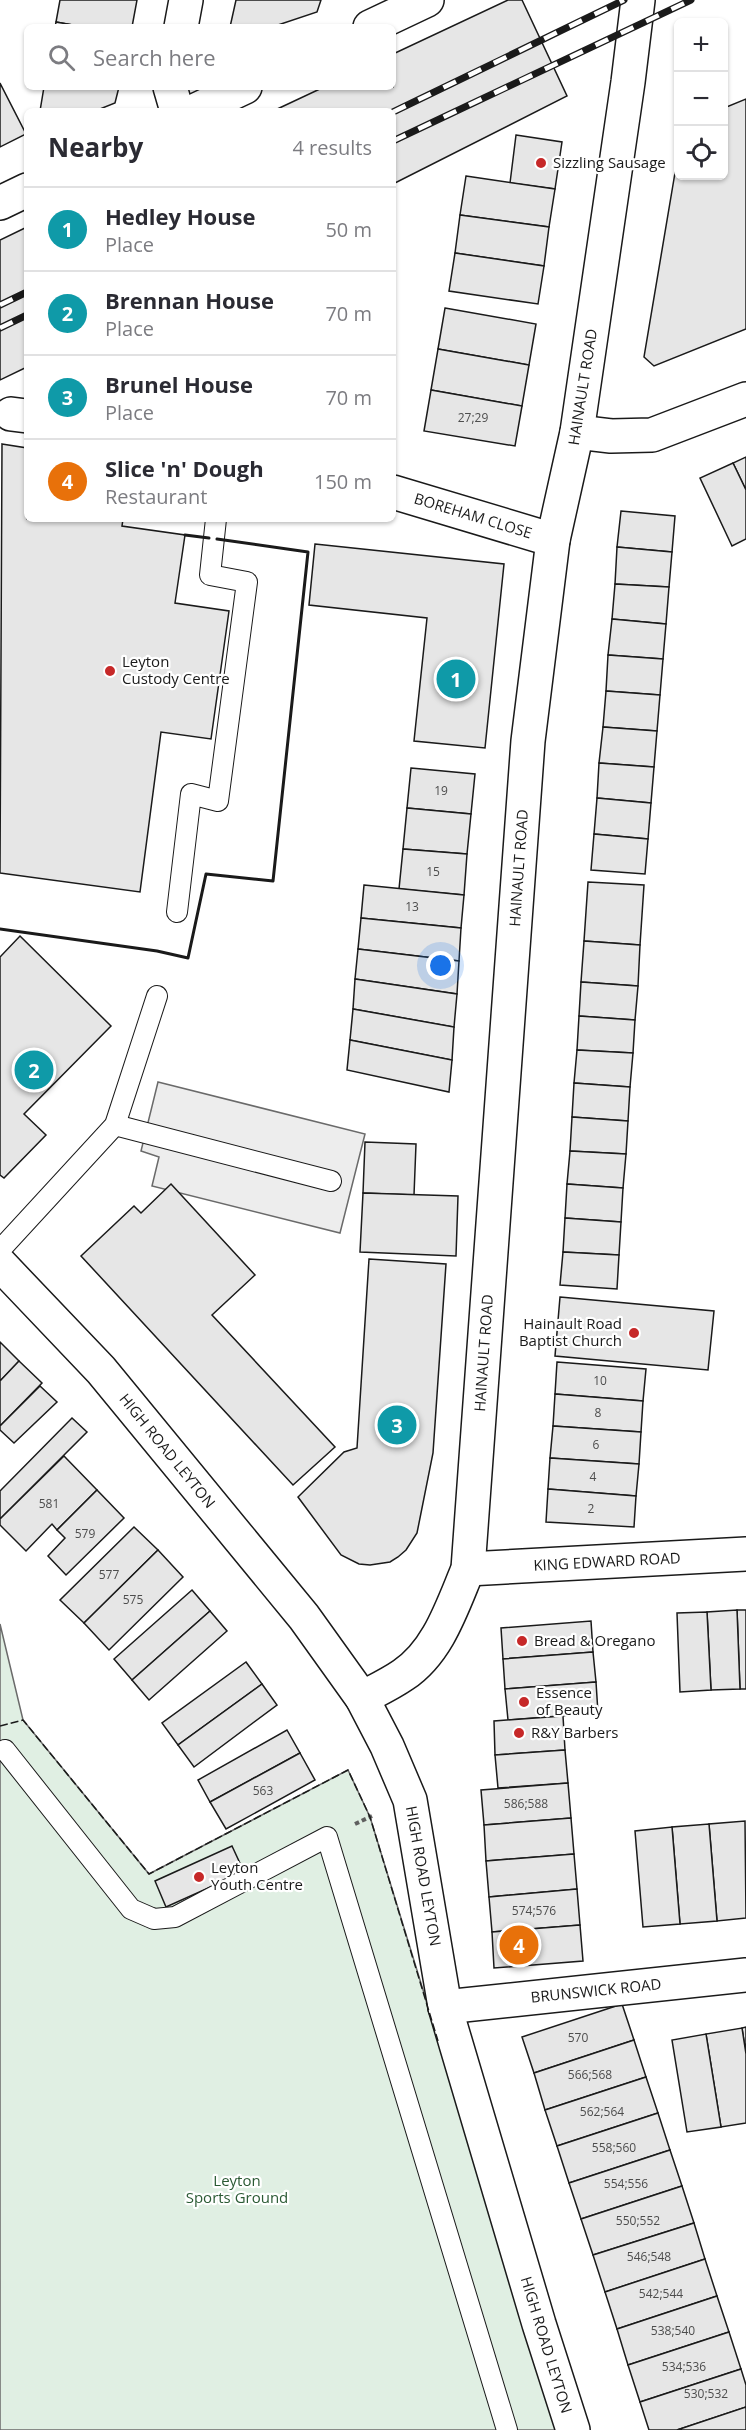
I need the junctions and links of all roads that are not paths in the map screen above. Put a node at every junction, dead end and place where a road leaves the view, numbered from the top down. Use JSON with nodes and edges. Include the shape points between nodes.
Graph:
{"nodes":[{"id":1,"x":186,"y":0,"type":"edge"},
{"id":2,"x":427,"y":0,"type":"edge"},
{"id":3,"x":638,"y":0,"type":"edge"},
{"id":4,"x":182,"y":24,"type":"edge"},
{"id":5,"x":376,"y":24,"type":"edge"},
{"id":6,"x":171,"y":90,"type":"edge"},
{"id":7,"x":239,"y":90,"type":"edge"},
{"id":8,"x":176,"y":108,"type":"edge"},
{"id":9,"x":200,"y":108,"type":"edge"},
{"id":10,"x":24,"y":191,"type":"edge"},
{"id":11,"x":0,"y":203,"type":"edge"},
{"id":12,"x":746,"y":399,"type":"edge"},
{"id":13,"x":577,"y":432,"type":"junction"},
{"id":14,"x":396,"y":493,"type":"edge"},
{"id":15,"x":216,"y":522,"type":"edge"},
{"id":16,"x":553,"y":540,"type":"junction"},
{"id":17,"x":177,"y":912,"type":"dead end"},
{"id":18,"x":157,"y":996,"type":"dead end"},
{"id":19,"x":115,"y":1125,"type":"junction"},
{"id":20,"x":331,"y":1181,"type":"dead end"},
{"id":21,"x":0,"y":1250,"type":"edge"},
{"id":22,"x":0,"y":1264,"type":"edge"},
{"id":23,"x":746,"y":1554,"type":"edge"},
{"id":24,"x":468,"y":1569,"type":"junction"},
{"id":25,"x":362,"y":1698,"type":"junction"},
{"id":26,"x":5,"y":1750,"type":"dead end"},
{"id":27,"x":746,"y":1975,"type":"edge"},
{"id":28,"x":445,"y":2007,"type":"junction"},
{"id":29,"x":507,"y":2430,"type":"edge"},
{"id":30,"x":573,"y":2430,"type":"edge"}],
"edges":[{"from":1,"to":4,"type":"street"},
{"from":2,"to":5,"type":"street"},
{"from":3,"to":13,"type":"street","name":"HAINAULT ROAD"},
{"from":6,"to":8,"type":"street"},
{"from":7,"to":9,"type":"street"},
{"from":10,"to":11,"type":"street"},
{"from":12,"to":13,"type":"street","via":[[652,435]]},
{"from":13,"to":16,"type":"street","name":"HAINAULT ROAD"},
{"from":14,"to":16,"type":"street","name":"BOREHAM CLOSE"},
{"from":15,"to":17,"type":"lane","via":[[210,575],[247,582],[218,801],[191,794]]},
{"from":16,"to":24,"type":"street","name":"HAINAULT ROAD","via":[[528,741]]},
{"from":18,"to":19,"type":"lane"},
{"from":19,"to":20,"type":"lane"},
{"from":19,"to":21,"type":"lane"},
{"from":22,"to":25,"type":"street","name":"HIGH ROAD LEYTON","via":[[100,1370],[304,1617]]},
{"from":23,"to":24,"type":"street","name":"KING EDWARD ROAD"},
{"from":24,"to":25,"type":"street","name":"HAINAULT ROAD","via":[[441,1631],[425,1655],[404,1675]]},
{"from":25,"to":28,"type":"street","name":"HIGH ROAD LEYTON","via":[[410,1800]]},
{"from":26,"to":29,"type":"lane","via":[[131,1909],[154,1919],[175,1917],[327,1837]]},
{"from":27,"to":28,"type":"street","name":"BRUNSWICK ROAD"},
{"from":28,"to":30,"type":"street","name":"HIGH ROAD LEYTON"}]}
